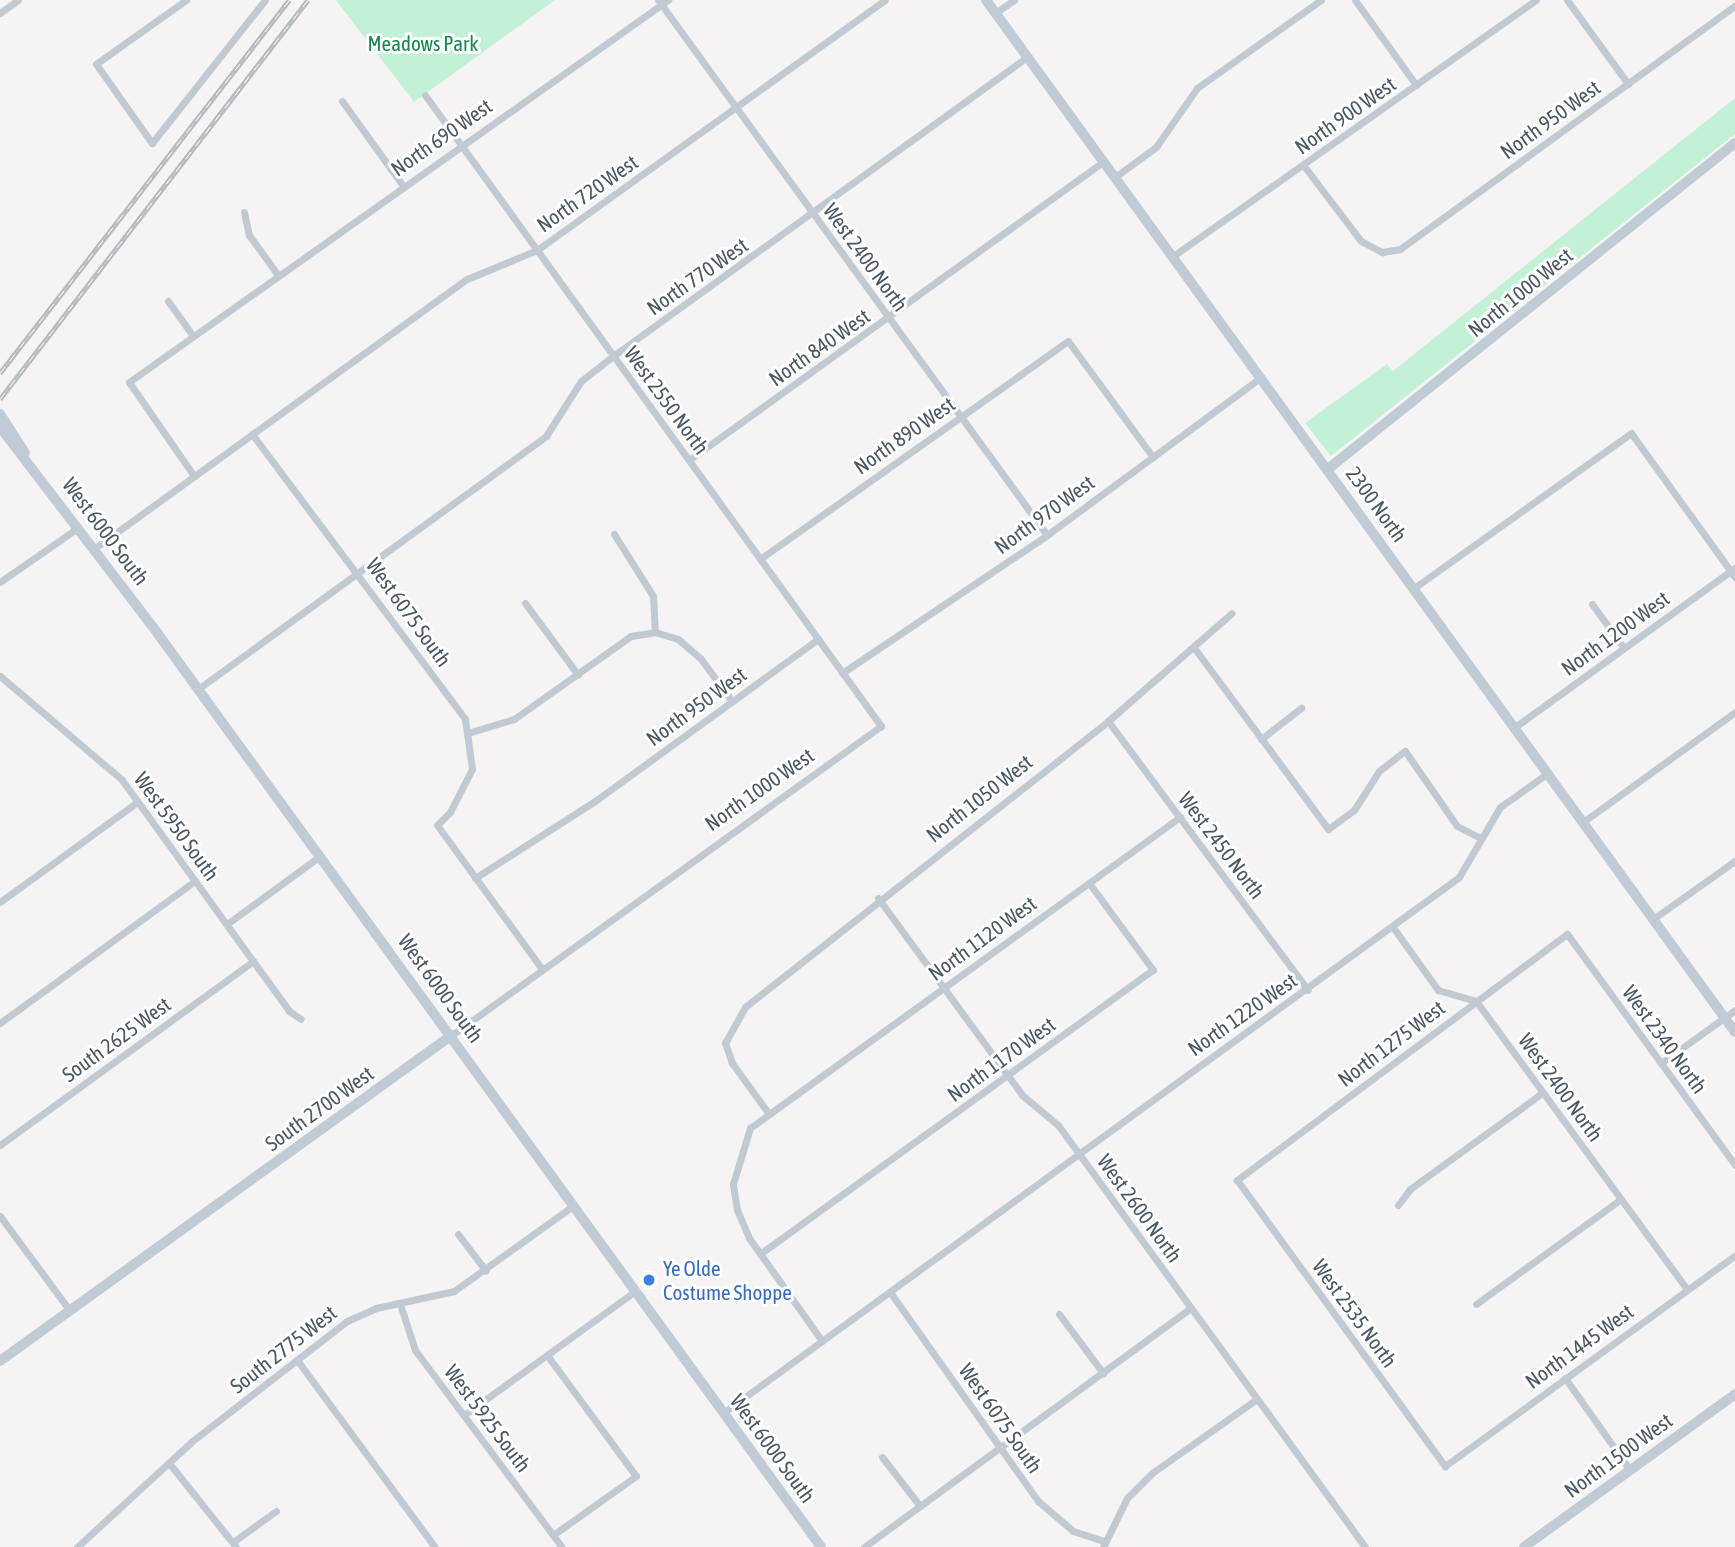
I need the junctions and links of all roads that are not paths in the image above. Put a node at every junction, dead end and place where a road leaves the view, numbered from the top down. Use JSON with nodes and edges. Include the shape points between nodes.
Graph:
{"nodes":[{"id":1,"x":187,"y":0,"type":"edge"},
{"id":2,"x":265,"y":0,"type":"edge"},
{"id":3,"x":885,"y":0,"type":"edge"},
{"id":4,"x":986,"y":0,"type":"edge"},
{"id":5,"x":1014,"y":0,"type":"edge"},
{"id":6,"x":1321,"y":0,"type":"edge"},
{"id":7,"x":1355,"y":0,"type":"edge"},
{"id":8,"x":1536,"y":0,"type":"edge"},
{"id":9,"x":1567,"y":0,"type":"edge"},
{"id":10,"x":16,"y":1,"type":"edge"},
{"id":11,"x":662,"y":2,"type":"edge"},
{"id":12,"x":1735,"y":5,"type":"edge"},
{"id":13,"x":0,"y":13,"type":"edge"},
{"id":14,"x":995,"y":13,"type":"junction"},
{"id":15,"x":1027,"y":57,"type":"junction"},
{"id":16,"x":1628,"y":84,"type":"junction"},
{"id":17,"x":1416,"y":85,"type":"junction"},
{"id":18,"x":425,"y":95,"type":"dead end"},
{"id":19,"x":342,"y":102,"type":"dead end"},
{"id":20,"x":736,"y":108,"type":"junction"},
{"id":21,"x":1735,"y":143,"type":"edge"},
{"id":22,"x":460,"y":144,"type":"junction"},
{"id":23,"x":1104,"y":161,"type":"junction"},
{"id":24,"x":1304,"y":166,"type":"junction"},
{"id":25,"x":1115,"y":177,"type":"junction"},
{"id":26,"x":402,"y":186,"type":"junction"},
{"id":27,"x":244,"y":212,"type":"dead end"},
{"id":28,"x":814,"y":215,"type":"junction"},
{"id":29,"x":537,"y":250,"type":"junction"},
{"id":30,"x":1173,"y":256,"type":"junction"},
{"id":31,"x":278,"y":275,"type":"junction"},
{"id":32,"x":168,"y":301,"type":"dead end"},
{"id":33,"x":890,"y":319,"type":"junction"},
{"id":34,"x":193,"y":337,"type":"junction"},
{"id":35,"x":613,"y":356,"type":"junction"},
{"id":36,"x":1261,"y":377,"type":"junction"},
{"id":37,"x":0,"y":414,"type":"edge"},
{"id":38,"x":960,"y":416,"type":"junction"},
{"id":39,"x":0,"y":427,"type":"edge"},
{"id":40,"x":251,"y":434,"type":"junction"},
{"id":41,"x":26,"y":456,"type":"junction"},
{"id":42,"x":1153,"y":457,"type":"junction"},
{"id":43,"x":689,"y":460,"type":"junction"},
{"id":44,"x":1328,"y":469,"type":"junction"},
{"id":45,"x":194,"y":476,"type":"junction"},
{"id":46,"x":79,"y":527,"type":"junction"},
{"id":47,"x":614,"y":534,"type":"dead end"},
{"id":48,"x":1047,"y":535,"type":"junction"},
{"id":49,"x":95,"y":548,"type":"junction"},
{"id":50,"x":760,"y":559,"type":"junction"},
{"id":51,"x":1733,"y":572,"type":"edge"},
{"id":52,"x":358,"y":573,"type":"junction"},
{"id":53,"x":0,"y":582,"type":"edge"},
{"id":54,"x":1415,"y":588,"type":"junction"},
{"id":55,"x":524,"y":603,"type":"dead end"},
{"id":56,"x":1592,"y":604,"type":"dead end"},
{"id":57,"x":1232,"y":614,"type":"dead end"},
{"id":58,"x":655,"y":632,"type":"junction"},
{"id":59,"x":818,"y":639,"type":"junction"},
{"id":60,"x":1623,"y":648,"type":"junction"},
{"id":61,"x":1195,"y":649,"type":"junction"},
{"id":62,"x":842,"y":673,"type":"junction"},
{"id":63,"x":578,"y":675,"type":"junction"},
{"id":64,"x":0,"y":676,"type":"edge"},
{"id":65,"x":198,"y":690,"type":"junction"},
{"id":66,"x":732,"y":701,"type":"junction"},
{"id":67,"x":1301,"y":708,"type":"dead end"},
{"id":68,"x":1735,"y":712,"type":"edge"},
{"id":69,"x":1108,"y":721,"type":"junction"},
{"id":70,"x":881,"y":726,"type":"joint"},
{"id":71,"x":1515,"y":727,"type":"junction"},
{"id":72,"x":471,"y":732,"type":"junction"},
{"id":73,"x":1261,"y":739,"type":"junction"},
{"id":74,"x":1548,"y":773,"type":"junction"},
{"id":75,"x":138,"y":802,"type":"junction"},
{"id":76,"x":1180,"y":817,"type":"junction"},
{"id":77,"x":1583,"y":822,"type":"junction"},
{"id":78,"x":1481,"y":838,"type":"junction"},
{"id":79,"x":320,"y":856,"type":"junction"},
{"id":80,"x":1735,"y":861,"type":"edge"},
{"id":81,"x":475,"y":878,"type":"junction"},
{"id":82,"x":195,"y":881,"type":"junction"},
{"id":83,"x":1089,"y":883,"type":"junction"},
{"id":84,"x":659,"y":884,"type":"joint"},
{"id":85,"x":878,"y":898,"type":"junction"},
{"id":86,"x":0,"y":902,"type":"edge"},
{"id":87,"x":1653,"y":919,"type":"junction"},
{"id":88,"x":227,"y":925,"type":"junction"},
{"id":89,"x":1392,"y":926,"type":"junction"},
{"id":90,"x":1567,"y":934,"type":"joint"},
{"id":91,"x":253,"y":961,"type":"junction"},
{"id":92,"x":542,"y":969,"type":"junction"},
{"id":93,"x":944,"y":988,"type":"junction"},
{"id":94,"x":1308,"y":990,"type":"junction"},
{"id":95,"x":1476,"y":1001,"type":"junction"},
{"id":96,"x":1735,"y":1010,"type":"edge"},
{"id":97,"x":1724,"y":1017,"type":"junction"},
{"id":98,"x":301,"y":1019,"type":"dead end"},
{"id":99,"x":0,"y":1023,"type":"edge"},
{"id":100,"x":1735,"y":1032,"type":"edge"},
{"id":101,"x":452,"y":1035,"type":"junction"},
{"id":102,"x":1661,"y":1063,"type":"junction"},
{"id":103,"x":1007,"y":1075,"type":"junction"},
{"id":104,"x":1542,"y":1093,"type":"junction"},
{"id":105,"x":769,"y":1114,"type":"junction"},
{"id":106,"x":0,"y":1145,"type":"edge"},
{"id":107,"x":1077,"y":1152,"type":"junction"},
{"id":108,"x":1735,"y":1165,"type":"edge"},
{"id":109,"x":1237,"y":1180,"type":"joint"},
{"id":110,"x":1621,"y":1199,"type":"junction"},
{"id":111,"x":574,"y":1205,"type":"junction"},
{"id":112,"x":1398,"y":1205,"type":"dead end"},
{"id":113,"x":0,"y":1216,"type":"edge"},
{"id":114,"x":458,"y":1234,"type":"dead end"},
{"id":115,"x":760,"y":1254,"type":"junction"},
{"id":116,"x":1735,"y":1255,"type":"edge"},
{"id":117,"x":486,"y":1271,"type":"junction"},
{"id":118,"x":1687,"y":1289,"type":"junction"},
{"id":119,"x":635,"y":1291,"type":"junction"},
{"id":120,"x":890,"y":1292,"type":"junction"},
{"id":121,"x":400,"y":1304,"type":"junction"},
{"id":122,"x":1476,"y":1304,"type":"dead end"},
{"id":123,"x":1191,"y":1308,"type":"junction"},
{"id":124,"x":69,"y":1311,"type":"junction"},
{"id":125,"x":1059,"y":1314,"type":"dead end"},
{"id":126,"x":822,"y":1341,"type":"junction"},
{"id":127,"x":547,"y":1355,"type":"junction"},
{"id":128,"x":297,"y":1360,"type":"junction"},
{"id":129,"x":0,"y":1361,"type":"edge"},
{"id":130,"x":1103,"y":1373,"type":"junction"},
{"id":131,"x":1565,"y":1378,"type":"junction"},
{"id":132,"x":1735,"y":1394,"type":"edge"},
{"id":133,"x":1258,"y":1399,"type":"junction"},
{"id":134,"x":723,"y":1413,"type":"junction"},
{"id":135,"x":464,"y":1415,"type":"junction"},
{"id":136,"x":1000,"y":1448,"type":"junction"},
{"id":137,"x":882,"y":1457,"type":"dead end"},
{"id":138,"x":169,"y":1464,"type":"junction"},
{"id":139,"x":1445,"y":1466,"type":"joint"},
{"id":140,"x":1630,"y":1470,"type":"junction"},
{"id":141,"x":920,"y":1506,"type":"junction"},
{"id":142,"x":276,"y":1511,"type":"dead end"},
{"id":143,"x":553,"y":1535,"type":"junction"},
{"id":144,"x":235,"y":1544,"type":"edge"},
{"id":145,"x":1103,"y":1544,"type":"edge"},
{"id":146,"x":77,"y":1547,"type":"edge"},
{"id":147,"x":435,"y":1547,"type":"edge"},
{"id":148,"x":562,"y":1547,"type":"edge"},
{"id":149,"x":821,"y":1547,"type":"edge"},
{"id":150,"x":864,"y":1547,"type":"edge"},
{"id":151,"x":1365,"y":1547,"type":"edge"},
{"id":152,"x":1524,"y":1547,"type":"edge"}],
"edges":[{"from":1,"to":2,"type":"street","via":[[96,64],[152,143]]},
{"from":3,"to":20,"type":"street","name":"North 720 West"},
{"from":4,"to":14,"type":"street","name":"2300 North"},
{"from":5,"to":14,"type":"street"},
{"from":6,"to":25,"type":"street","via":[[1197,88],[1156,147]]},
{"from":7,"to":17,"type":"street"},
{"from":8,"to":17,"type":"street","name":"North 900 West"},
{"from":9,"to":16,"type":"street"},
{"from":10,"to":13,"type":"street"},
{"from":11,"to":20,"type":"street","name":"West 2400 North"},
{"from":11,"to":22,"type":"street","name":"North 690 West"},
{"from":12,"to":16,"type":"street","name":"North 950 West"},
{"from":14,"to":15,"type":"street","name":"2300 North"},
{"from":15,"to":23,"type":"street","name":"2300 North"},
{"from":15,"to":28,"type":"street","name":"North 770 West"},
{"from":16,"to":24,"type":"street","name":"North 950 West","via":[[1400,249],[1382,252],[1361,241]]},
{"from":17,"to":24,"type":"street","name":"North 900 West"},
{"from":18,"to":22,"type":"street","name":"West 2550 North"},
{"from":19,"to":26,"type":"street"},
{"from":20,"to":28,"type":"street","name":"West 2400 North"},
{"from":20,"to":29,"type":"street","name":"North 720 West"},
{"from":21,"to":44,"type":"street","name":"North 1000 West"},
{"from":22,"to":26,"type":"street","name":"North 690 West"},
{"from":22,"to":29,"type":"street","name":"West 2550 North"},
{"from":23,"to":25,"type":"street","name":"2300 North"},
{"from":23,"to":33,"type":"street","name":"North 840 West"},
{"from":24,"to":30,"type":"street","name":"North 900 West"},
{"from":25,"to":30,"type":"street","name":"2300 North"},
{"from":26,"to":31,"type":"street","name":"North 690 West"},
{"from":27,"to":31,"type":"street","via":[[249,235]]},
{"from":28,"to":33,"type":"street","name":"West 2400 North"},
{"from":28,"to":35,"type":"street","name":"North 770 West"},
{"from":29,"to":35,"type":"street","name":"West 2550 North"},
{"from":29,"to":40,"type":"street","name":"North 720 West","via":[[467,279]]},
{"from":30,"to":36,"type":"street","name":"2300 North"},
{"from":31,"to":34,"type":"street","name":"North 690 West"},
{"from":32,"to":34,"type":"street"},
{"from":33,"to":38,"type":"street","name":"West 2400 North"},
{"from":33,"to":43,"type":"street","name":"North 840 West"},
{"from":34,"to":45,"type":"street","name":"North 690 West","via":[[129,382]]},
{"from":35,"to":43,"type":"street","name":"West 2550 North"},
{"from":35,"to":52,"type":"street","name":"North 770 West","via":[[581,381],[546,436]]},
{"from":36,"to":42,"type":"street","name":"North 970 West"},
{"from":36,"to":44,"type":"street","name":"2300 North"},
{"from":37,"to":41,"type":"street","name":"West 6000 South"},
{"from":38,"to":42,"type":"street","name":"North 890 West","via":[[1068,341]]},
{"from":38,"to":48,"type":"street","name":"West 2400 North"},
{"from":38,"to":50,"type":"street","name":"North 890 West"},
{"from":39,"to":41,"type":"street","name":"West 6000 South"},
{"from":40,"to":45,"type":"street","name":"North 720 West"},
{"from":40,"to":52,"type":"street","name":"West 6075 South"},
{"from":41,"to":46,"type":"street","name":"West 6000 South"},
{"from":42,"to":48,"type":"street","name":"North 970 West"},
{"from":43,"to":50,"type":"street","name":"West 2550 North"},
{"from":44,"to":54,"type":"street","name":"2300 North"},
{"from":45,"to":49,"type":"street","name":"North 720 West"},
{"from":46,"to":49,"type":"street","name":"West 6000 South"},
{"from":46,"to":53,"type":"street"},
{"from":47,"to":58,"type":"street","via":[[653,596]]},
{"from":48,"to":62,"type":"street","name":"North 970 West"},
{"from":49,"to":65,"type":"street","name":"West 6000 South"},
{"from":50,"to":59,"type":"street","name":"West 2550 North"},
{"from":51,"to":54,"type":"street","via":[[1631,433]]},
{"from":51,"to":60,"type":"street","name":"North 1200 West"},
{"from":52,"to":65,"type":"street","name":"North 770 West"},
{"from":52,"to":72,"type":"street","name":"West 6075 South"},
{"from":54,"to":71,"type":"street","name":"2300 North"},
{"from":55,"to":63,"type":"street"},
{"from":56,"to":60,"type":"street"},
{"from":57,"to":61,"type":"street","name":"North 1050 West"},
{"from":58,"to":63,"type":"street","via":[[631,636]]},
{"from":58,"to":66,"type":"street","via":[[678,639],[701,659]]},
{"from":59,"to":62,"type":"street","name":"West 2550 North"},
{"from":59,"to":66,"type":"street","name":"North 950 West"},
{"from":60,"to":71,"type":"street","name":"North 1200 West"},
{"from":61,"to":69,"type":"street","name":"North 1050 West"},
{"from":61,"to":73,"type":"street"},
{"from":62,"to":70,"type":"street","name":"West 2550 North"},
{"from":63,"to":72,"type":"street","via":[[529,710]]},
{"from":64,"to":75,"type":"street","name":"West 5950 South","via":[[90,748]]},
{"from":65,"to":79,"type":"street","name":"West 6000 South"},
{"from":66,"to":81,"type":"street","name":"North 950 West","via":[[595,801]]},
{"from":67,"to":73,"type":"street"},
{"from":68,"to":77,"type":"street"},
{"from":69,"to":76,"type":"street","name":"West 2450 North"},
{"from":69,"to":85,"type":"street","name":"North 1050 West"},
{"from":70,"to":84,"type":"street","name":"North 1000 West"},
{"from":71,"to":74,"type":"street","name":"2300 North"},
{"from":72,"to":81,"type":"street","via":[[472,769],[450,812],[437,825]]},
{"from":73,"to":78,"type":"street","via":[[1328,829],[1354,810],[1379,771],[1405,751],[1457,826]]},
{"from":74,"to":77,"type":"street","name":"2300 North"},
{"from":74,"to":78,"type":"street","name":"North 1220 West","via":[[1500,807]]},
{"from":75,"to":82,"type":"street","name":"West 5950 South"},
{"from":75,"to":86,"type":"street"},
{"from":76,"to":83,"type":"street","name":"North 1120 West"},
{"from":76,"to":94,"type":"street","name":"West 2450 North"},
{"from":77,"to":87,"type":"street","name":"2300 North"},
{"from":78,"to":89,"type":"street","name":"North 1220 West","via":[[1459,877]]},
{"from":79,"to":88,"type":"street"},
{"from":79,"to":101,"type":"street","name":"West 6000 South"},
{"from":80,"to":87,"type":"street"},
{"from":81,"to":92,"type":"street"},
{"from":82,"to":88,"type":"street","name":"West 5950 South"},
{"from":82,"to":99,"type":"street"},
{"from":83,"to":93,"type":"street","name":"North 1120 West"},
{"from":83,"to":103,"type":"street","name":"North 1170 West","via":[[1153,970]]},
{"from":84,"to":92,"type":"street","name":"South 2700 West"},
{"from":85,"to":93,"type":"street","name":"West 2600 North"},
{"from":85,"to":105,"type":"street","name":"North 1050 West","via":[[745,1007],[725,1043],[732,1063]]},
{"from":87,"to":97,"type":"street","name":"2300 North"},
{"from":88,"to":91,"type":"street","name":"West 5950 South"},
{"from":89,"to":94,"type":"street","name":"North 1220 West"},
{"from":89,"to":95,"type":"street","via":[[1438,990]]},
{"from":90,"to":95,"type":"street","name":"North 1275 West"},
{"from":90,"to":102,"type":"street","name":"West 2340 North"},
{"from":91,"to":98,"type":"street","name":"West 5950 South"},
{"from":91,"to":106,"type":"street","name":"South 2625 West"},
{"from":92,"to":101,"type":"street","name":"South 2700 West"},
{"from":93,"to":103,"type":"street","name":"West 2600 North"},
{"from":93,"to":105,"type":"street","name":"North 1120 West"},
{"from":94,"to":107,"type":"street","name":"North 1220 West"},
{"from":95,"to":104,"type":"street","name":"West 2400 North"},
{"from":95,"to":109,"type":"street","name":"North 1275 West"},
{"from":96,"to":97,"type":"street"},
{"from":97,"to":100,"type":"street","name":"2300 North"},
{"from":97,"to":102,"type":"street"},
{"from":101,"to":111,"type":"street","name":"West 6000 South"},
{"from":101,"to":124,"type":"street","name":"South 2700 West"},
{"from":102,"to":108,"type":"street","name":"West 2340 North"},
{"from":103,"to":107,"type":"street","name":"West 2600 North"},
{"from":103,"to":115,"type":"street","name":"North 1170 West"},
{"from":104,"to":110,"type":"street","name":"West 2400 North"},
{"from":104,"to":112,"type":"street","via":[[1410,1189]]},
{"from":105,"to":115,"type":"street","name":"North 1120 West","via":[[750,1128],[733,1184],[737,1210]]},
{"from":107,"to":120,"type":"street","name":"North 1220 West"},
{"from":107,"to":123,"type":"street","name":"West 2600 North"},
{"from":109,"to":139,"type":"street","name":"West 2535 North"},
{"from":110,"to":118,"type":"street","name":"West 2400 North"},
{"from":110,"to":122,"type":"street"},
{"from":111,"to":117,"type":"street","name":"South 2775 West"},
{"from":111,"to":119,"type":"street","name":"West 6000 South"},
{"from":113,"to":124,"type":"street"},
{"from":114,"to":117,"type":"street"},
{"from":115,"to":126,"type":"street"},
{"from":116,"to":118,"type":"street","name":"North 1445 West"},
{"from":117,"to":121,"type":"street","name":"South 2775 West","via":[[454,1291]]},
{"from":118,"to":131,"type":"street","name":"North 1445 West"},
{"from":119,"to":127,"type":"street"},
{"from":119,"to":134,"type":"street","name":"West 6000 South"},
{"from":120,"to":126,"type":"street","name":"North 1220 West"},
{"from":120,"to":136,"type":"street","name":"West 6075 South"},
{"from":121,"to":128,"type":"street","name":"South 2775 West","via":[[359,1314]]},
{"from":121,"to":135,"type":"street","name":"West 5925 South","via":[[415,1350]]},
{"from":123,"to":130,"type":"street"},
{"from":123,"to":133,"type":"street","name":"West 2600 North"},
{"from":124,"to":129,"type":"street","name":"South 2700 West"},
{"from":125,"to":130,"type":"street"},
{"from":126,"to":134,"type":"street","name":"North 1220 West"},
{"from":127,"to":135,"type":"street"},
{"from":127,"to":143,"type":"street","via":[[636,1476]]},
{"from":128,"to":138,"type":"street","name":"South 2775 West"},
{"from":128,"to":147,"type":"street"},
{"from":130,"to":136,"type":"street"},
{"from":131,"to":139,"type":"street","name":"North 1445 West"},
{"from":131,"to":140,"type":"street"},
{"from":132,"to":140,"type":"street","name":"North 1500 West"},
{"from":133,"to":145,"type":"street","via":[[1152,1473],[1116,1517]]},
{"from":133,"to":151,"type":"street","name":"West 2600 North"},
{"from":134,"to":149,"type":"street","name":"West 6000 South"},
{"from":135,"to":143,"type":"street","name":"West 5925 South"},
{"from":136,"to":141,"type":"street"},
{"from":136,"to":145,"type":"street","name":"West 6075 South","via":[[1056,1520]]},
{"from":137,"to":141,"type":"street"},
{"from":138,"to":144,"type":"street"},
{"from":138,"to":146,"type":"street","name":"South 2775 West"},
{"from":140,"to":152,"type":"street","name":"North 1500 West"},
{"from":141,"to":150,"type":"street"},
{"from":142,"to":144,"type":"street"},
{"from":143,"to":148,"type":"street","name":"West 5925 South"}]}
